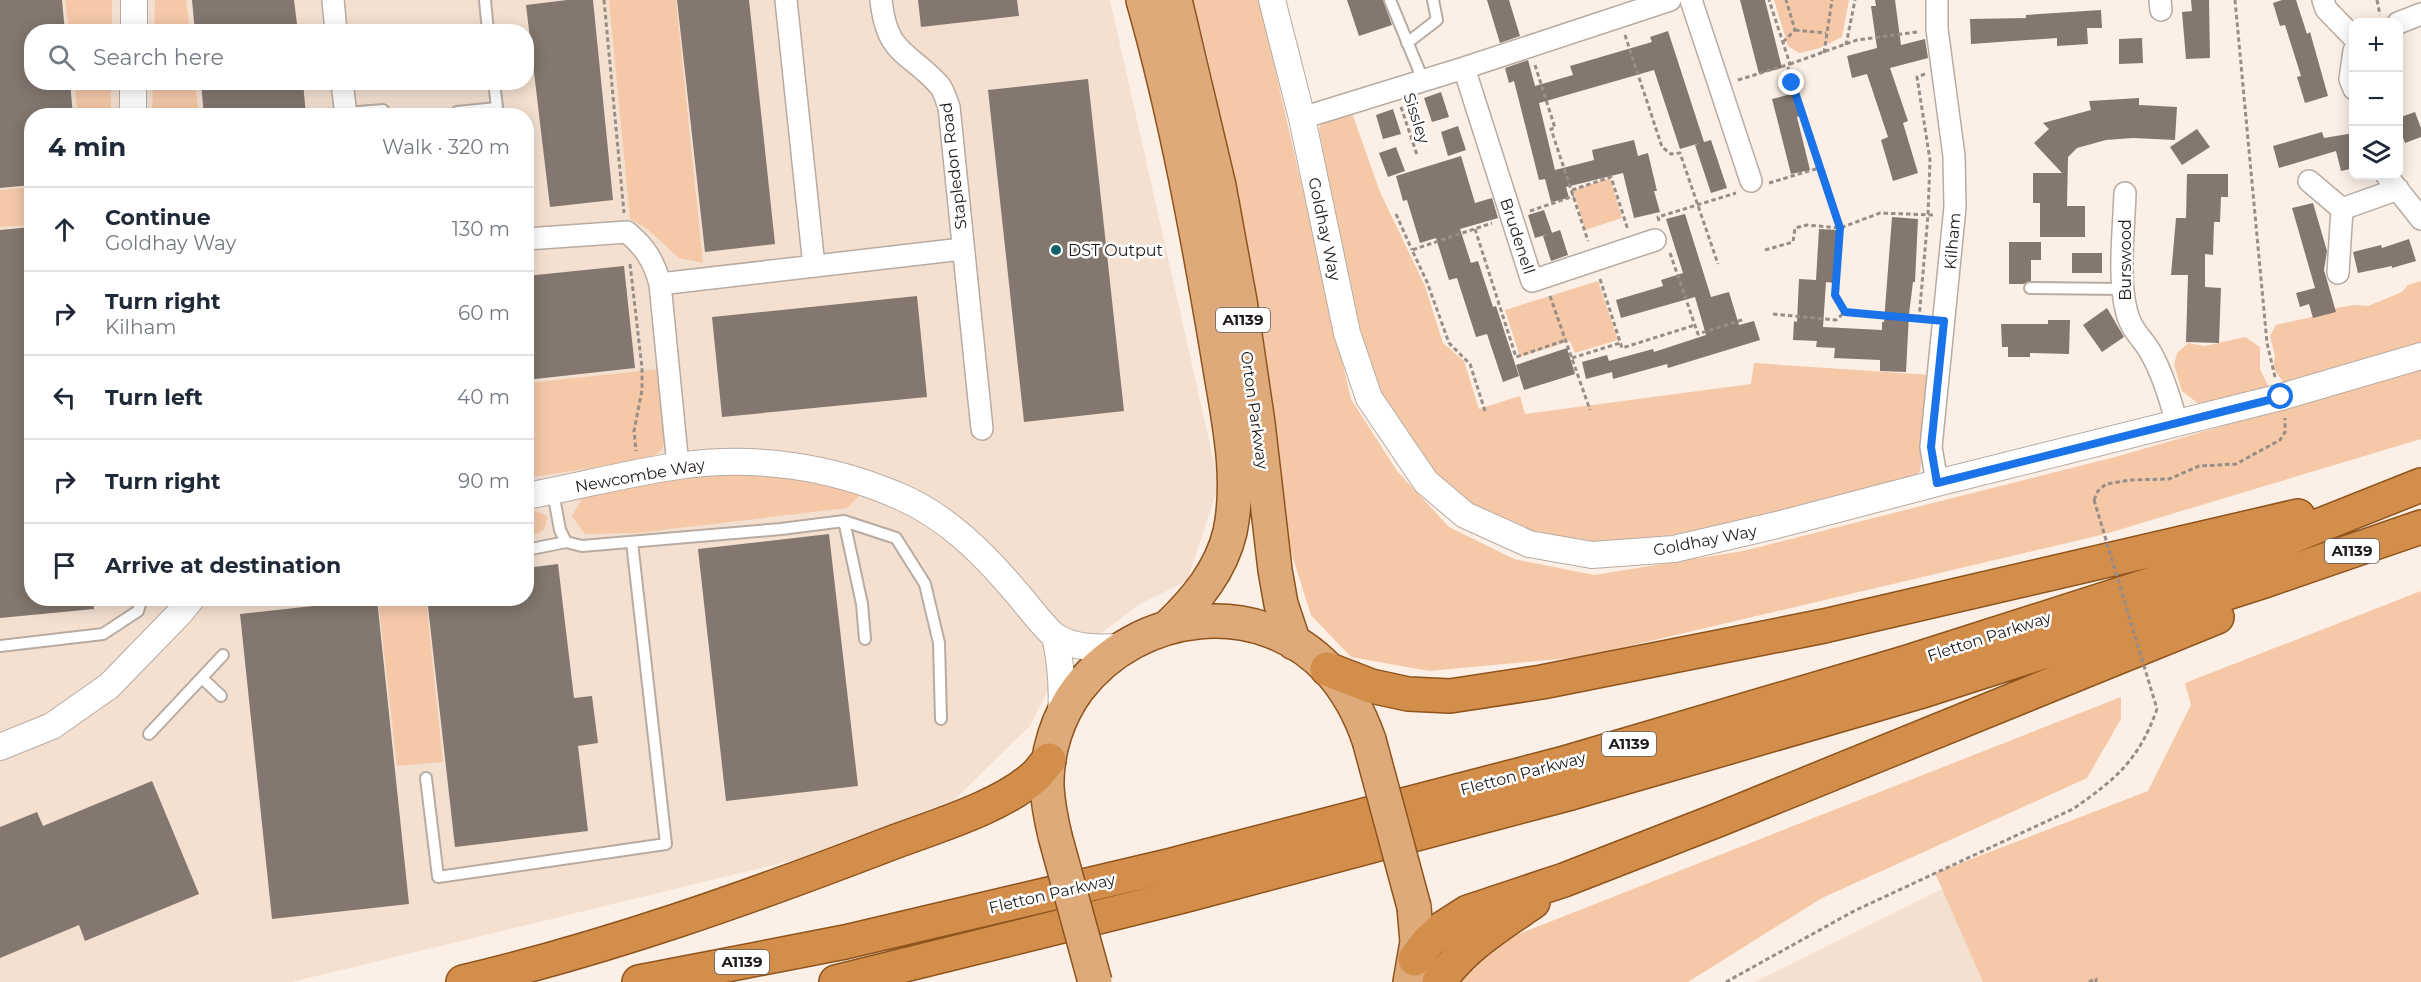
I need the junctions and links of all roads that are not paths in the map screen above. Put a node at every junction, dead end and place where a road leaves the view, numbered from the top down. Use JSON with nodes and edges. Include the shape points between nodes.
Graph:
{"nodes":[{"id":1,"x":134,"y":0,"type":"edge"},
{"id":2,"x":333,"y":0,"type":"edge"},
{"id":3,"x":485,"y":0,"type":"edge"},
{"id":4,"x":786,"y":0,"type":"edge"},
{"id":5,"x":881,"y":0,"type":"edge"},
{"id":6,"x":1143,"y":0,"type":"edge"},
{"id":7,"x":1175,"y":0,"type":"edge"},
{"id":8,"x":1272,"y":0,"type":"edge"},
{"id":9,"x":1390,"y":0,"type":"edge"},
{"id":10,"x":1433,"y":0,"type":"edge"},
{"id":11,"x":1670,"y":0,"type":"edge"},
{"id":12,"x":1691,"y":0,"type":"edge"},
{"id":13,"x":1937,"y":0,"type":"edge"},
{"id":14,"x":2323,"y":0,"type":"edge"},
{"id":15,"x":2421,"y":14,"type":"edge"},
{"id":16,"x":2403,"y":21,"type":"edge"},
{"id":17,"x":134,"y":24,"type":"edge"},
{"id":18,"x":335,"y":24,"type":"edge"},
{"id":19,"x":487,"y":24,"type":"edge"},
{"id":20,"x":2349,"y":33,"type":"edge"},
{"id":21,"x":1407,"y":43,"type":"junction"},
{"id":22,"x":1464,"y":68,"type":"junction"},
{"id":23,"x":1423,"y":80,"type":"junction"},
{"id":24,"x":133,"y":90,"type":"edge"},
{"id":25,"x":343,"y":90,"type":"edge"},
{"id":26,"x":495,"y":90,"type":"edge"},
{"id":27,"x":133,"y":108,"type":"edge"},
{"id":28,"x":345,"y":108,"type":"edge"},
{"id":29,"x":497,"y":108,"type":"edge"},
{"id":30,"x":1302,"y":118,"type":"junction"},
{"id":31,"x":2309,"y":181,"type":"dead end"},
{"id":32,"x":2393,"y":182,"type":"edge"},
{"id":33,"x":1753,"y":186,"type":"road end"},
{"id":34,"x":2125,"y":193,"type":"dead end"},
{"id":35,"x":2342,"y":209,"type":"junction"},
{"id":36,"x":2421,"y":219,"type":"edge"},
{"id":37,"x":534,"y":238,"type":"edge"},
{"id":38,"x":1660,"y":239,"type":"road end"},
{"id":39,"x":962,"y":249,"type":"junction"},
{"id":40,"x":814,"y":266,"type":"junction"},
{"id":41,"x":2338,"y":273,"type":"dead end"},
{"id":42,"x":660,"y":284,"type":"junction"},
{"id":43,"x":2030,"y":288,"type":"dead end"},
{"id":44,"x":2123,"y":290,"type":"junction"},
{"id":45,"x":2421,"y":356,"type":"edge"},
{"id":46,"x":2177,"y":423,"type":"junction"},
{"id":47,"x":982,"y":429,"type":"dead end"},
{"id":48,"x":678,"y":466,"type":"junction"},
{"id":49,"x":1937,"y":483,"type":"junction"},
{"id":50,"x":2409,"y":489,"type":"edge"},
{"id":51,"x":553,"y":491,"type":"junction"},
{"id":52,"x":534,"y":495,"type":"edge"},
{"id":53,"x":844,"y":521,"type":"junction"},
{"id":54,"x":2421,"y":527,"type":"edge"},
{"id":55,"x":2421,"y":533,"type":"edge"},
{"id":56,"x":566,"y":542,"type":"junction"},
{"id":57,"x":632,"y":542,"type":"junction"},
{"id":58,"x":534,"y":548,"type":"edge"},
{"id":59,"x":139,"y":606,"type":"edge"},
{"id":60,"x":185,"y":606,"type":"edge"},
{"id":61,"x":1169,"y":626,"type":"junction"},
{"id":62,"x":1055,"y":636,"type":"junction"},
{"id":63,"x":865,"y":639,"type":"dead end"},
{"id":64,"x":1294,"y":643,"type":"junction"},
{"id":65,"x":0,"y":646,"type":"edge"},
{"id":66,"x":1121,"y":647,"type":"junction"},
{"id":67,"x":223,"y":655,"type":"dead end"},
{"id":68,"x":1327,"y":669,"type":"junction"},
{"id":69,"x":202,"y":678,"type":"junction"},
{"id":70,"x":220,"y":696,"type":"dead end"},
{"id":71,"x":941,"y":718,"type":"dead end"},
{"id":72,"x":1061,"y":718,"type":"junction"},
{"id":73,"x":149,"y":734,"type":"dead end"},
{"id":74,"x":0,"y":747,"type":"edge"},
{"id":75,"x":1049,"y":760,"type":"junction"},
{"id":76,"x":426,"y":778,"type":"dead end"},
{"id":77,"x":1564,"y":880,"type":"junction"},
{"id":78,"x":1413,"y":971,"type":"edge"},
{"id":79,"x":463,"y":982,"type":"edge"},
{"id":80,"x":639,"y":982,"type":"edge"},
{"id":81,"x":836,"y":982,"type":"edge"},
{"id":82,"x":1095,"y":982,"type":"edge"},
{"id":83,"x":1439,"y":982,"type":"edge"}],
"edges":[{"from":1,"to":17,"type":"street"},
{"from":2,"to":18,"type":"street"},
{"from":3,"to":19,"type":"lane"},
{"from":4,"to":40,"type":"street"},
{"from":5,"to":39,"type":"street","name":"Stapledon Road","via":[[883,22],[890,37],[900,52],[941,87],[949,107]]},
{"from":6,"to":61,"type":"main road","name":"Orton Parkway","number":"A1139","via":[[1206,287],[1234,478],[1229,534],[1214,573],[1195,601]]},
{"from":7,"to":64,"type":"main road","name":"Orton Parkway","number":"A1139","via":[[1219,186],[1258,423],[1275,570]]},
{"from":8,"to":30,"type":"street","name":"Goldhay Way"},
{"from":9,"to":21,"type":"lane"},
{"from":10,"to":21,"type":"lane","via":[[1437,20]]},
{"from":11,"to":22,"type":"street"},
{"from":12,"to":33,"type":"street"},
{"from":13,"to":49,"type":"street","name":"Kilham","via":[[1937,29],[1954,156],[1954,217],[1931,447]]},
{"from":14,"to":20,"type":"street","via":[[2326,9]]},
{"from":15,"to":16,"type":"street"},
{"from":21,"to":23,"type":"lane"},
{"from":22,"to":23,"type":"street"},
{"from":22,"to":38,"type":"street","name":"Brudenell","via":[[1532,281]]},
{"from":23,"to":30,"type":"street"},
{"from":24,"to":27,"type":"street"},
{"from":25,"to":28,"type":"street"},
{"from":26,"to":29,"type":"lane"},
{"from":30,"to":49,"type":"street","name":"Goldhay Way","via":[[1347,333],[1369,399],[1426,482],[1465,515],[1529,544],[1592,555],[1674,549]]},
{"from":31,"to":35,"type":"street"},
{"from":32,"to":35,"type":"street"},
{"from":32,"to":36,"type":"street"},
{"from":34,"to":44,"type":"street","name":"Burswood"},
{"from":35,"to":41,"type":"street"},
{"from":37,"to":42,"type":"street","via":[[627,232],[649,255]]},
{"from":39,"to":40,"type":"street","name":"Stapledon Road"},
{"from":39,"to":47,"type":"street","name":"Stapledon Road"},
{"from":40,"to":42,"type":"street","name":"Stapledon Road"},
{"from":42,"to":48,"type":"street"},
{"from":43,"to":44,"type":"lane"},
{"from":44,"to":46,"type":"street","name":"Burswood","via":[[2135,334],[2162,375]]},
{"from":45,"to":46,"type":"street","name":"Goldhay Way"},
{"from":46,"to":49,"type":"street","name":"Goldhay Way"},
{"from":48,"to":51,"type":"street","name":"Newcombe Way"},
{"from":48,"to":62,"type":"street","name":"Newcombe Way","via":[[775,462],[821,470],[902,497],[969,542]]},
{"from":50,"to":68,"type":"highway","via":[[1824,626],[1542,682],[1450,696],[1408,694],[1371,686]]},
{"from":50,"to":80,"type":"highway","name":"Fletton Parkway","number":"A1139","via":[[2256,551],[1911,662],[1561,764],[1160,868],[845,942]]},
{"from":51,"to":52,"type":"street","name":"Newcombe Way"},
{"from":51,"to":56,"type":"lane"},
{"from":53,"to":57,"type":"lane"},
{"from":53,"to":63,"type":"lane","via":[[862,604]]},
{"from":53,"to":71,"type":"lane","via":[[896,538],[925,584],[939,643]]},
{"from":54,"to":81,"type":"highway","name":"Fletton Parkway","number":"A1139","via":[[1919,692],[1593,786],[1183,896]]},
{"from":55,"to":77,"type":"highway"},
{"from":56,"to":57,"type":"lane","via":[[582,546]]},
{"from":56,"to":58,"type":"lane"},
{"from":57,"to":76,"type":"lane","via":[[666,844],[438,877]]},
{"from":59,"to":65,"type":"lane","via":[[138,611],[103,634]]},
{"from":60,"to":74,"type":"street","via":[[109,686],[52,726]]},
{"from":61,"to":64,"type":"main road","via":[[1195,621],[1238,623]]},
{"from":61,"to":66,"type":"main road"},
{"from":62,"to":66,"type":"street","name":"Newcombe Way","via":[[1098,649]]},
{"from":62,"to":72,"type":"street","name":"Newcombe Way","via":[[1063,690]]},
{"from":64,"to":68,"type":"main road"},
{"from":66,"to":72,"type":"main road","via":[[1086,678]]},
{"from":67,"to":69,"type":"lane"},
{"from":68,"to":78,"type":"main road","bridge":true,"via":[[1353,702],[1369,740],[1414,907],[1417,942]]},
{"from":69,"to":70,"type":"lane"},
{"from":69,"to":73,"type":"lane"},
{"from":72,"to":75,"type":"main road"},
{"from":75,"to":79,"type":"highway","via":[[1035,777],[1013,792],[835,865],[639,934]]},
{"from":75,"to":82,"type":"main road","bridge":true,"via":[[1049,811]]},
{"from":77,"to":78,"type":"highway","via":[[1468,912],[1428,942]]},
{"from":77,"to":83,"type":"highway","via":[[1473,944]]}]}
